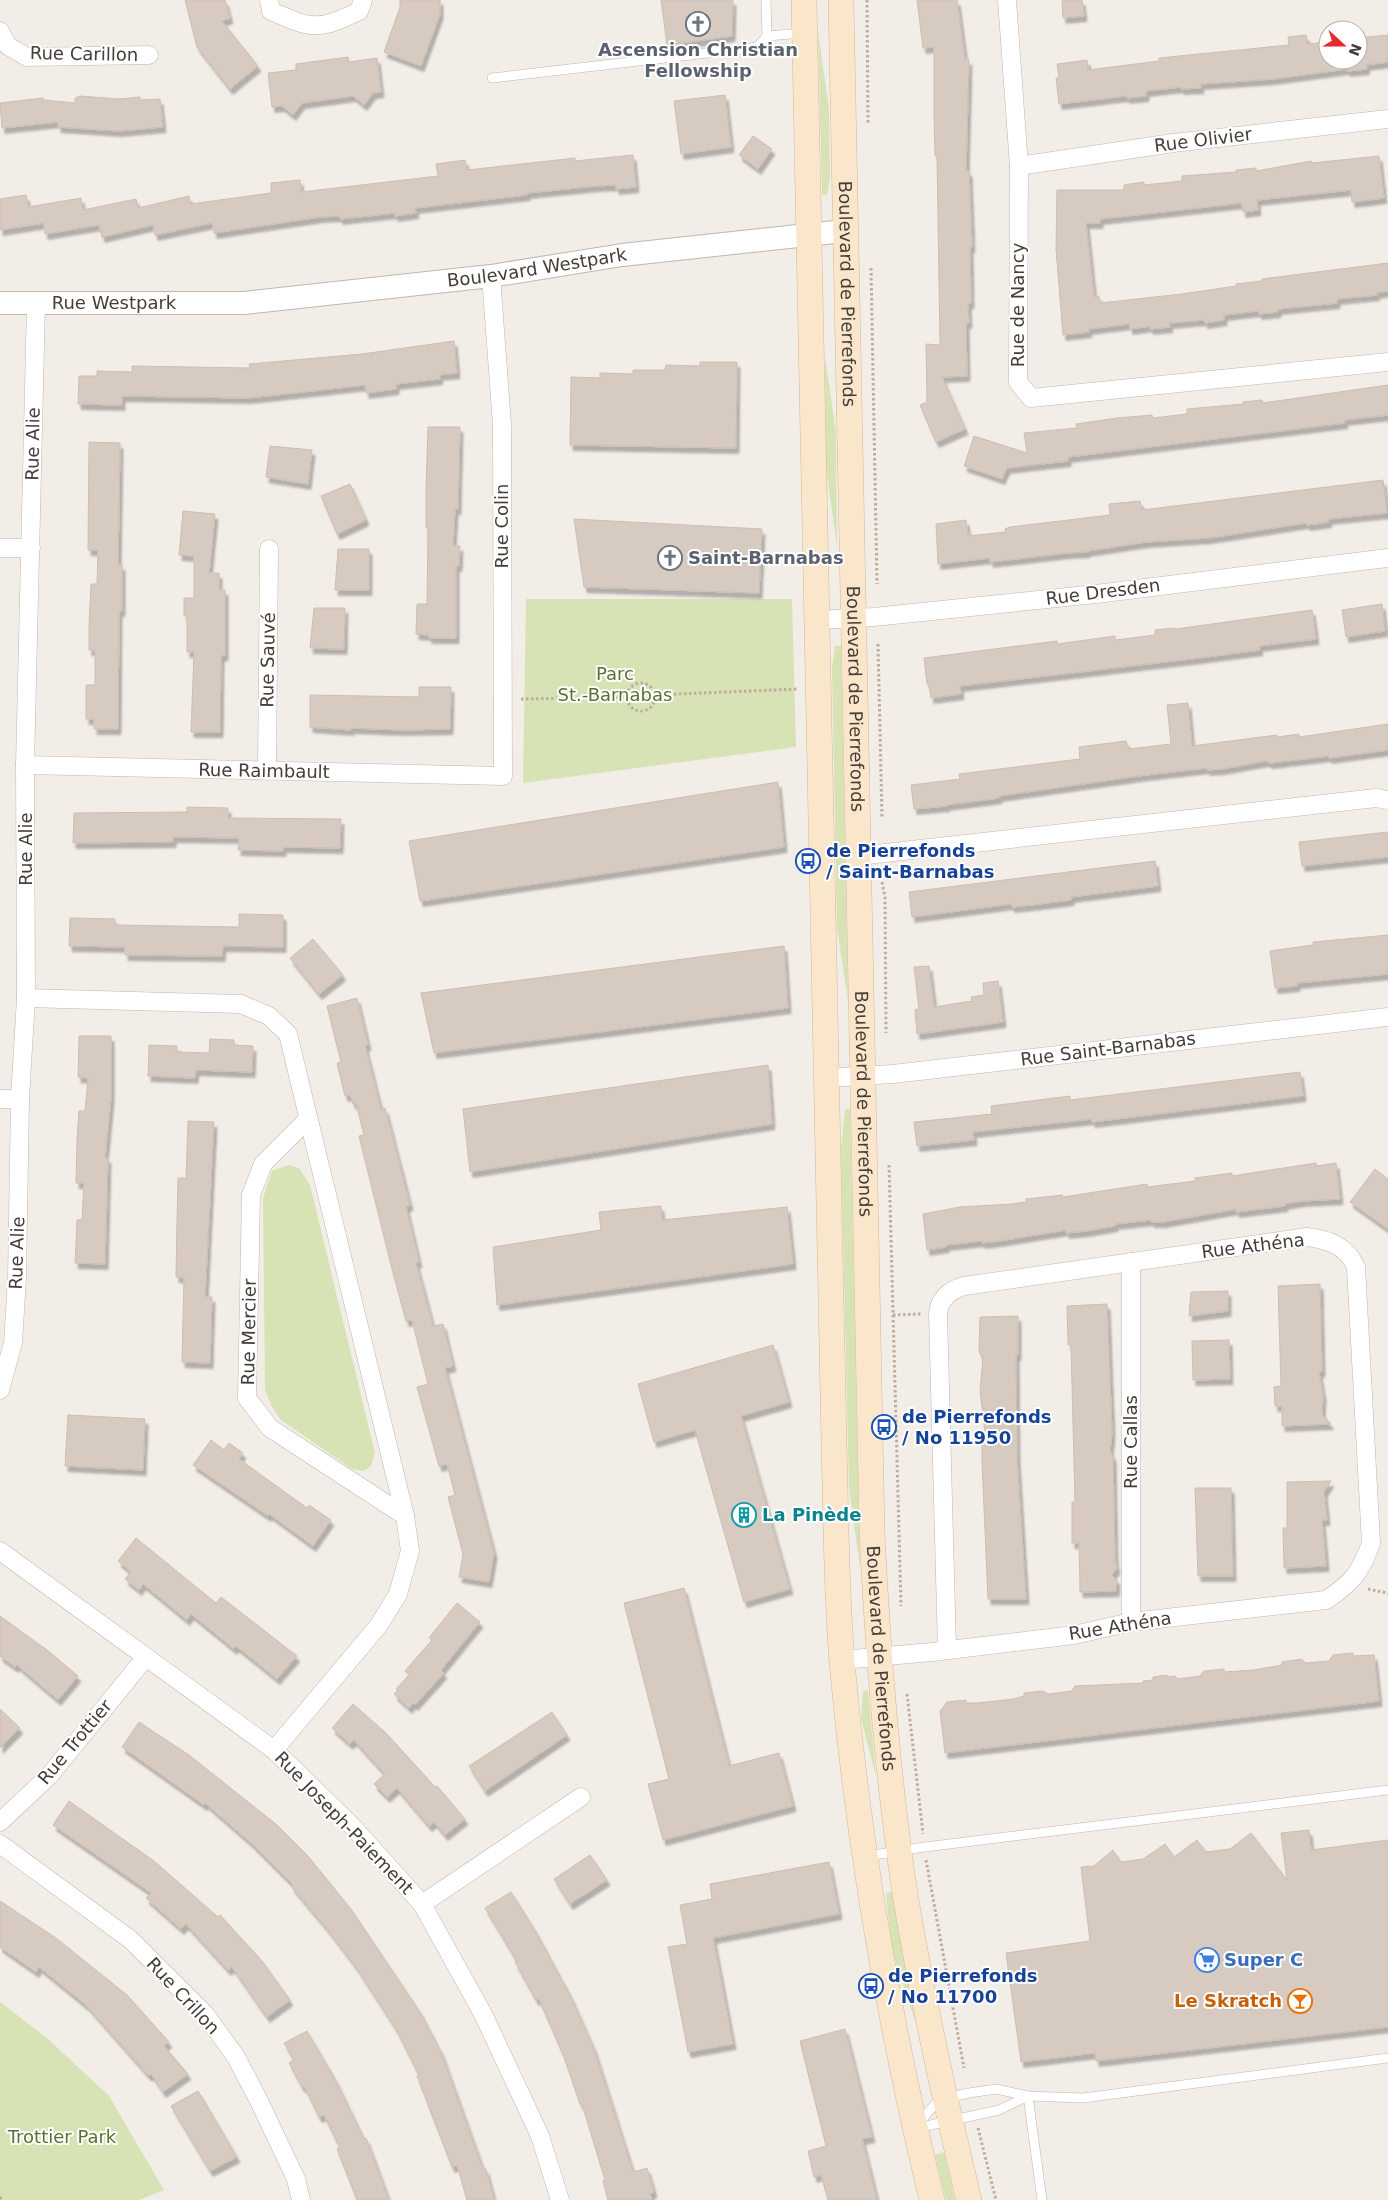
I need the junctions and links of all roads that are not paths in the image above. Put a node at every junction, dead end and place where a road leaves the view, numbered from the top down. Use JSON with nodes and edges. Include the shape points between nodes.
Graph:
{"nodes":[{"id":1,"x":269,"y":0,"type":"edge"},
{"id":2,"x":363,"y":0,"type":"edge"},
{"id":3,"x":766,"y":0,"type":"edge"},
{"id":4,"x":804,"y":0,"type":"edge"},
{"id":5,"x":841,"y":0,"type":"edge"},
{"id":6,"x":1007,"y":0,"type":"edge"},
{"id":7,"x":0,"y":31,"type":"edge"},
{"id":8,"x":805,"y":33,"type":"junction"},
{"id":9,"x":767,"y":36,"type":"junction"},
{"id":10,"x":149,"y":55,"type":"dead end"},
{"id":11,"x":492,"y":78,"type":"dead end"},
{"id":12,"x":1388,"y":119,"type":"edge"},
{"id":13,"x":1019,"y":166,"type":"junction"},
{"id":14,"x":844,"y":231,"type":"junction"},
{"id":15,"x":809,"y":234,"type":"junction"},
{"id":16,"x":491,"y":276,"type":"junction"},
{"id":17,"x":0,"y":303,"type":"edge"},
{"id":18,"x":229,"y":303,"type":"joint"},
{"id":19,"x":36,"y":304,"type":"junction"},
{"id":20,"x":1388,"y":362,"type":"edge"},
{"id":21,"x":0,"y":548,"type":"edge"},
{"id":22,"x":30,"y":548,"type":"junction"},
{"id":23,"x":269,"y":549,"type":"dead end"},
{"id":24,"x":1388,"y":558,"type":"edge"},
{"id":25,"x":853,"y":619,"type":"junction"},
{"id":26,"x":817,"y":620,"type":"junction"},
{"id":27,"x":25,"y":765,"type":"junction"},
{"id":28,"x":267,"y":771,"type":"junction"},
{"id":29,"x":503,"y":776,"type":"joint"},
{"id":30,"x":1388,"y":800,"type":"edge"},
{"id":31,"x":858,"y":856,"type":"junction"},
{"id":32,"x":26,"y":998,"type":"junction"},
{"id":33,"x":1388,"y":1017,"type":"edge"},
{"id":34,"x":862,"y":1076,"type":"junction"},
{"id":35,"x":827,"y":1078,"type":"junction"},
{"id":36,"x":0,"y":1098,"type":"edge"},
{"id":37,"x":20,"y":1099,"type":"junction"},
{"id":38,"x":308,"y":1119,"type":"junction"},
{"id":39,"x":1130,"y":1262,"type":"junction"},
{"id":40,"x":0,"y":1390,"type":"edge"},
{"id":41,"x":405,"y":1516,"type":"junction"},
{"id":42,"x":0,"y":1550,"type":"edge"},
{"id":43,"x":1131,"y":1622,"type":"junction"},
{"id":44,"x":947,"y":1650,"type":"junction"},
{"id":45,"x":146,"y":1657,"type":"junction"},
{"id":46,"x":878,"y":1657,"type":"junction"},
{"id":47,"x":842,"y":1660,"type":"junction"},
{"id":48,"x":274,"y":1750,"type":"junction"},
{"id":49,"x":1388,"y":1790,"type":"edge"},
{"id":50,"x":582,"y":1797,"type":"dead end"},
{"id":51,"x":0,"y":1822,"type":"edge"},
{"id":52,"x":0,"y":1844,"type":"edge"},
{"id":53,"x":899,"y":1851,"type":"junction"},
{"id":54,"x":864,"y":1857,"type":"junction"},
{"id":55,"x":422,"y":1904,"type":"junction"},
{"id":56,"x":1388,"y":2058,"type":"edge"},
{"id":57,"x":1028,"y":2096,"type":"junction"},
{"id":58,"x":947,"y":2109,"type":"junction"},
{"id":59,"x":915,"y":2128,"type":"junction"},
{"id":60,"x":302,"y":2200,"type":"edge"},
{"id":61,"x":560,"y":2200,"type":"edge"},
{"id":62,"x":932,"y":2200,"type":"edge"},
{"id":63,"x":969,"y":2200,"type":"edge"},
{"id":64,"x":1042,"y":2200,"type":"edge"}],
"edges":[{"from":1,"to":2,"type":"street","via":[[271,11],[306,26],[334,23],[359,11]]},
{"from":3,"to":9,"type":"lane"},
{"from":4,"to":8,"type":"main road","name":"Boulevard de Pierrefonds"},
{"from":5,"to":14,"type":"main road","name":"Boulevard de Pierrefonds"},
{"from":6,"to":13,"type":"street","name":"Rue de Nancy"},
{"from":7,"to":10,"type":"street","name":"Rue Carillon","via":[[8,46],[27,57]]},
{"from":8,"to":9,"type":"lane"},
{"from":8,"to":15,"type":"main road","name":"Boulevard de Pierrefonds"},
{"from":9,"to":11,"type":"lane","via":[[758,46],[751,48]]},
{"from":12,"to":13,"type":"street","name":"Rue Olivier","via":[[1173,142]]},
{"from":13,"to":20,"type":"street","name":"Rue de Nancy","via":[[1018,382],[1031,398]]},
{"from":14,"to":15,"type":"street","name":"Boulevard Westpark"},
{"from":14,"to":25,"type":"main road","name":"Boulevard de Pierrefonds"},
{"from":15,"to":16,"type":"street","name":"Boulevard Westpark","via":[[622,255]]},
{"from":15,"to":26,"type":"main road","name":"Boulevard de Pierrefonds"},
{"from":16,"to":18,"type":"street","name":"Boulevard Westpark"},
{"from":16,"to":29,"type":"street","name":"Rue Colin","via":[[502,425]]},
{"from":17,"to":19,"type":"street","name":"Rue Westpark"},
{"from":18,"to":19,"type":"street","name":"Rue Westpark"},
{"from":19,"to":22,"type":"street","name":"Rue Alie"},
{"from":21,"to":22,"type":"street"},
{"from":22,"to":27,"type":"street","name":"Rue Alie"},
{"from":23,"to":28,"type":"street","name":"Rue Sauvé"},
{"from":24,"to":25,"type":"street","name":"Rue Dresden","via":[[1086,595]]},
{"from":25,"to":26,"type":"street","name":"Rue Dresden"},
{"from":25,"to":31,"type":"main road","name":"Boulevard de Pierrefonds"},
{"from":26,"to":35,"type":"main road","name":"Boulevard de Pierrefonds"},
{"from":27,"to":28,"type":"street","name":"Rue Raimbault"},
{"from":27,"to":32,"type":"street","name":"Rue Alie"},
{"from":28,"to":29,"type":"street","name":"Rue Raimbault"},
{"from":30,"to":31,"type":"street","via":[[1376,798]]},
{"from":31,"to":34,"type":"main road","name":"Boulevard de Pierrefonds"},
{"from":32,"to":37,"type":"street","name":"Rue Alie"},
{"from":32,"to":38,"type":"street","via":[[241,1004],[269,1016],[288,1034]]},
{"from":33,"to":34,"type":"street","name":"Rue Saint-Barnabas"},
{"from":34,"to":35,"type":"street","name":"Rue Saint-Barnabas"},
{"from":34,"to":46,"type":"main road","name":"Boulevard de Pierrefonds","via":[[872,1532]]},
{"from":35,"to":47,"type":"main road","name":"Boulevard de Pierrefonds"},
{"from":36,"to":37,"type":"street"},
{"from":37,"to":40,"type":"street","name":"Rue Alie","via":[[13,1343]]},
{"from":38,"to":41,"type":"street"},
{"from":38,"to":41,"type":"street","name":"Rue Mercier","via":[[263,1164],[251,1195],[247,1398],[270,1428]]},
{"from":39,"to":43,"type":"street","name":"Rue Callas"},
{"from":39,"to":43,"type":"street","name":"Rue Athéna","via":[[1307,1237],[1326,1240],[1351,1254],[1356,1267],[1371,1543],[1364,1565],[1348,1586],[1326,1600]]},
{"from":39,"to":44,"type":"street","name":"Rue Athéna","via":[[964,1286],[950,1292],[940,1302],[938,1337]]},
{"from":41,"to":48,"type":"street","via":[[410,1551],[398,1594],[379,1625]]},
{"from":42,"to":45,"type":"street","name":"Rue Joseph-Paiement"},
{"from":43,"to":44,"type":"street","name":"Rue Athéna","via":[[1074,1635]]},
{"from":44,"to":46,"type":"street","name":"Rue Athéna"},
{"from":45,"to":48,"type":"street","name":"Rue Joseph-Paiement"},
{"from":45,"to":51,"type":"street","name":"Rue Trottier","via":[[49,1776]]},
{"from":46,"to":47,"type":"street","name":"Rue Athéna"},
{"from":46,"to":53,"type":"main road","name":"Boulevard de Pierrefonds"},
{"from":47,"to":54,"type":"main road","name":"Boulevard de Pierrefonds"},
{"from":48,"to":55,"type":"street","name":"Rue Joseph-Paiement","via":[[352,1826]]},
{"from":49,"to":53,"type":"lane"},
{"from":50,"to":55,"type":"street"},
{"from":52,"to":60,"type":"street","name":"Rue Crillon","via":[[131,1940],[205,2014],[236,2057],[258,2099],[296,2179]]},
{"from":53,"to":54,"type":"lane"},
{"from":53,"to":58,"type":"main road","name":"Boulevard de Pierrefonds","via":[[922,1992]]},
{"from":54,"to":59,"type":"main road","name":"Boulevard de Pierrefonds","via":[[888,2003]]},
{"from":55,"to":61,"type":"street","name":"Rue Joseph-Paiement","via":[[483,2014],[540,2136]]},
{"from":56,"to":57,"type":"lane","via":[[1083,2098]]},
{"from":57,"to":58,"type":"lane","via":[[999,2110]]},
{"from":57,"to":58,"type":"lane","via":[[996,2089]]},
{"from":57,"to":64,"type":"lane"},
{"from":58,"to":59,"type":"lane"},
{"from":58,"to":59,"type":"lane","via":[[934,2105]]},
{"from":58,"to":63,"type":"main road","name":"Boulevard de Pierrefonds"},
{"from":59,"to":62,"type":"main road","name":"Boulevard de Pierrefonds"}]}
